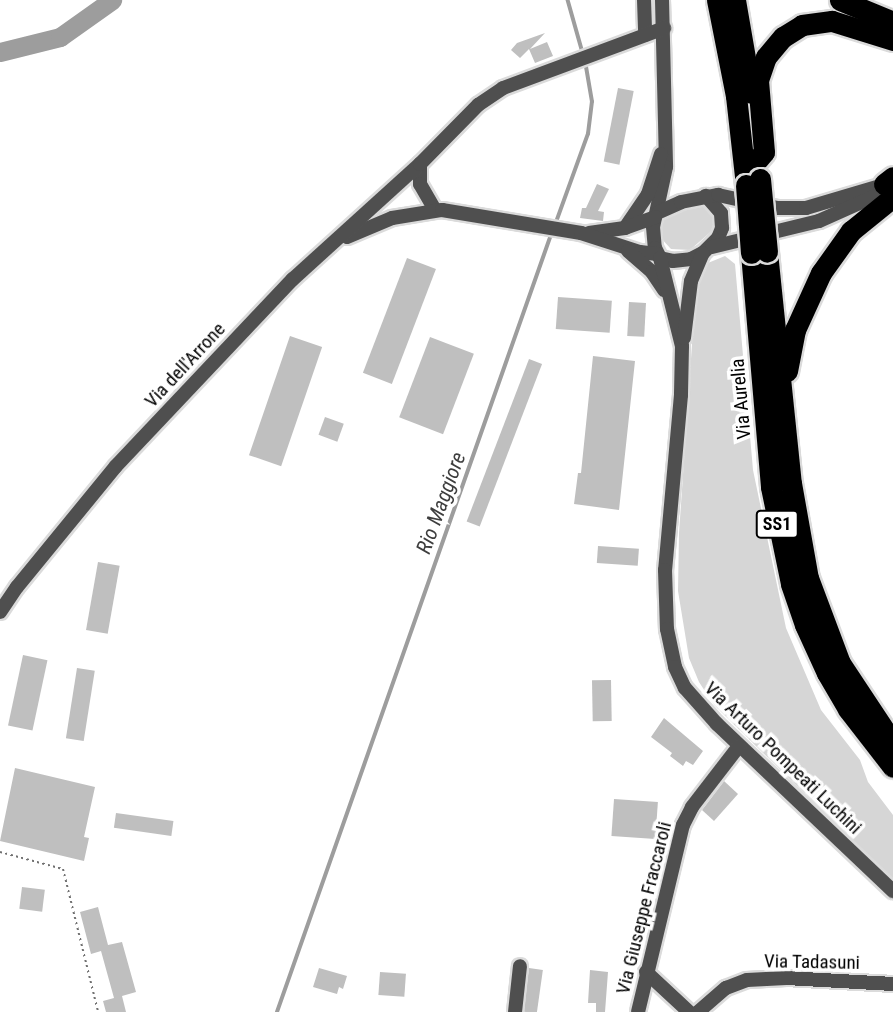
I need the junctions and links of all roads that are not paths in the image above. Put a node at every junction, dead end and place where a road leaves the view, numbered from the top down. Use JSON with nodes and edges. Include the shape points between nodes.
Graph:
{"nodes":[{"id":1,"x":644,"y":0,"type":"edge"},
{"id":2,"x":662,"y":0,"type":"edge"},
{"id":3,"x":717,"y":0,"type":"edge"},
{"id":4,"x":735,"y":0,"type":"edge"},
{"id":5,"x":840,"y":0,"type":"edge"},
{"id":6,"x":893,"y":22,"type":"edge"},
{"id":7,"x":664,"y":28,"type":"junction"},
{"id":8,"x":645,"y":35,"type":"junction"},
{"id":9,"x":893,"y":40,"type":"edge"},
{"id":10,"x":665,"y":140,"type":"junction"},
{"id":11,"x":420,"y":164,"type":"junction"},
{"id":12,"x":755,"y":174,"type":"junction"},
{"id":13,"x":891,"y":186,"type":"edge"},
{"id":14,"x":706,"y":196,"type":"junction"},
{"id":15,"x":435,"y":209,"type":"junction"},
{"id":16,"x":657,"y":215,"type":"junction"},
{"id":17,"x":625,"y":228,"type":"junction"},
{"id":18,"x":578,"y":232,"type":"junction"},
{"id":19,"x":621,"y":246,"type":"junction"},
{"id":20,"x":707,"y":251,"type":"junction"},
{"id":21,"x":759,"y":252,"type":"junction"},
{"id":22,"x":659,"y":256,"type":"junction"},
{"id":23,"x":310,"y":265,"type":"junction"},
{"id":24,"x":674,"y":311,"type":"junction"},
{"id":25,"x":682,"y":346,"type":"junction"},
{"id":26,"x":788,"y":453,"type":"junction"},
{"id":27,"x":0,"y":612,"type":"edge"},
{"id":28,"x":893,"y":743,"type":"edge"},
{"id":29,"x":739,"y":746,"type":"junction"},
{"id":30,"x":893,"y":767,"type":"edge"},
{"id":31,"x":893,"y":891,"type":"edge"},
{"id":32,"x":520,"y":966,"type":"dead end"},
{"id":33,"x":646,"y":972,"type":"junction"},
{"id":34,"x":893,"y":984,"type":"edge"},
{"id":35,"x":515,"y":1012,"type":"edge"},
{"id":36,"x":638,"y":1012,"type":"edge"},
{"id":37,"x":689,"y":1012,"type":"edge"},
{"id":38,"x":698,"y":1012,"type":"edge"}],
"edges":[{"from":1,"to":8,"type":"street"},
{"from":2,"to":7,"type":"street"},
{"from":3,"to":12,"type":"highway","name":"Via Aurelia","number":"SS1"},
{"from":4,"to":12,"type":"highway","name":"Via Aurelia","number":"SS1","via":[[751,92]]},
{"from":5,"to":6,"type":"highway"},
{"from":7,"to":8,"type":"street","name":"Via dell'Arrone"},
{"from":7,"to":10,"type":"street"},
{"from":8,"to":11,"type":"street","name":"Via dell'Arrone","via":[[495,92]]},
{"from":9,"to":12,"type":"highway","via":[[832,21],[802,26],[783,37],[766,57],[758,80],[764,152]]},
{"from":10,"to":16,"type":"street","via":[[666,175]]},
{"from":10,"to":17,"type":"street","via":[[650,189]]},
{"from":11,"to":15,"type":"street","via":[[420,184]]},
{"from":11,"to":23,"type":"street","name":"Via dell'Arrone"},
{"from":12,"to":21,"type":"highway","name":"Via Aurelia","number":"SS1","bridge":true},
{"from":13,"to":14,"type":"street","via":[[797,209],[724,195]]},
{"from":13,"to":20,"type":"street","via":[[818,221]]},
{"from":13,"to":26,"type":"highway","via":[[845,238],[801,314],[788,368]]},
{"from":14,"to":16,"type":"street"},
{"from":14,"to":20,"type":"street","via":[[720,210],[723,222]]},
{"from":15,"to":18,"type":"street"},
{"from":15,"to":23,"type":"street","via":[[370,226],[340,241]]},
{"from":16,"to":17,"type":"street"},
{"from":16,"to":22,"type":"street","via":[[654,236]]},
{"from":17,"to":18,"type":"street"},
{"from":18,"to":19,"type":"street"},
{"from":19,"to":22,"type":"street"},
{"from":19,"to":24,"type":"street","name":"Via Arturo Pompeati Luchini","via":[[657,277]]},
{"from":20,"to":22,"type":"street","via":[[682,261]]},
{"from":20,"to":25,"type":"street","name":"Via Arturo Pompeati Luchini","via":[[691,281]]},
{"from":21,"to":26,"type":"highway","name":"Via Aurelia","number":"SS1"},
{"from":21,"to":30,"type":"highway","name":"Via Aurelia","number":"SS1","via":[[771,487],[791,584],[827,673],[848,709]]},
{"from":22,"to":24,"type":"street","name":"Via Arturo Pompeati Luchini"},
{"from":23,"to":27,"type":"street","name":"Via dell'Arrone","via":[[116,466]]},
{"from":24,"to":25,"type":"street","name":"Via Arturo Pompeati Luchini"},
{"from":25,"to":29,"type":"street","name":"Via Arturo Pompeati Luchini","via":[[665,570],[667,629],[682,683]]},
{"from":26,"to":28,"type":"highway","name":"Via Aurelia","number":"SS1","via":[[803,557],[821,619],[851,684]]},
{"from":29,"to":31,"type":"street","name":"Via Arturo Pompeati Luchini"},
{"from":29,"to":33,"type":"street","name":"Via Giuseppe Fraccaroli","via":[[682,825]]},
{"from":32,"to":35,"type":"street"},
{"from":33,"to":36,"type":"street","name":"Via Giuseppe Fraccaroli"},
{"from":33,"to":37,"type":"street"},
{"from":34,"to":38,"type":"street","name":"Via Tadasuni","via":[[747,980],[726,988]]}]}
